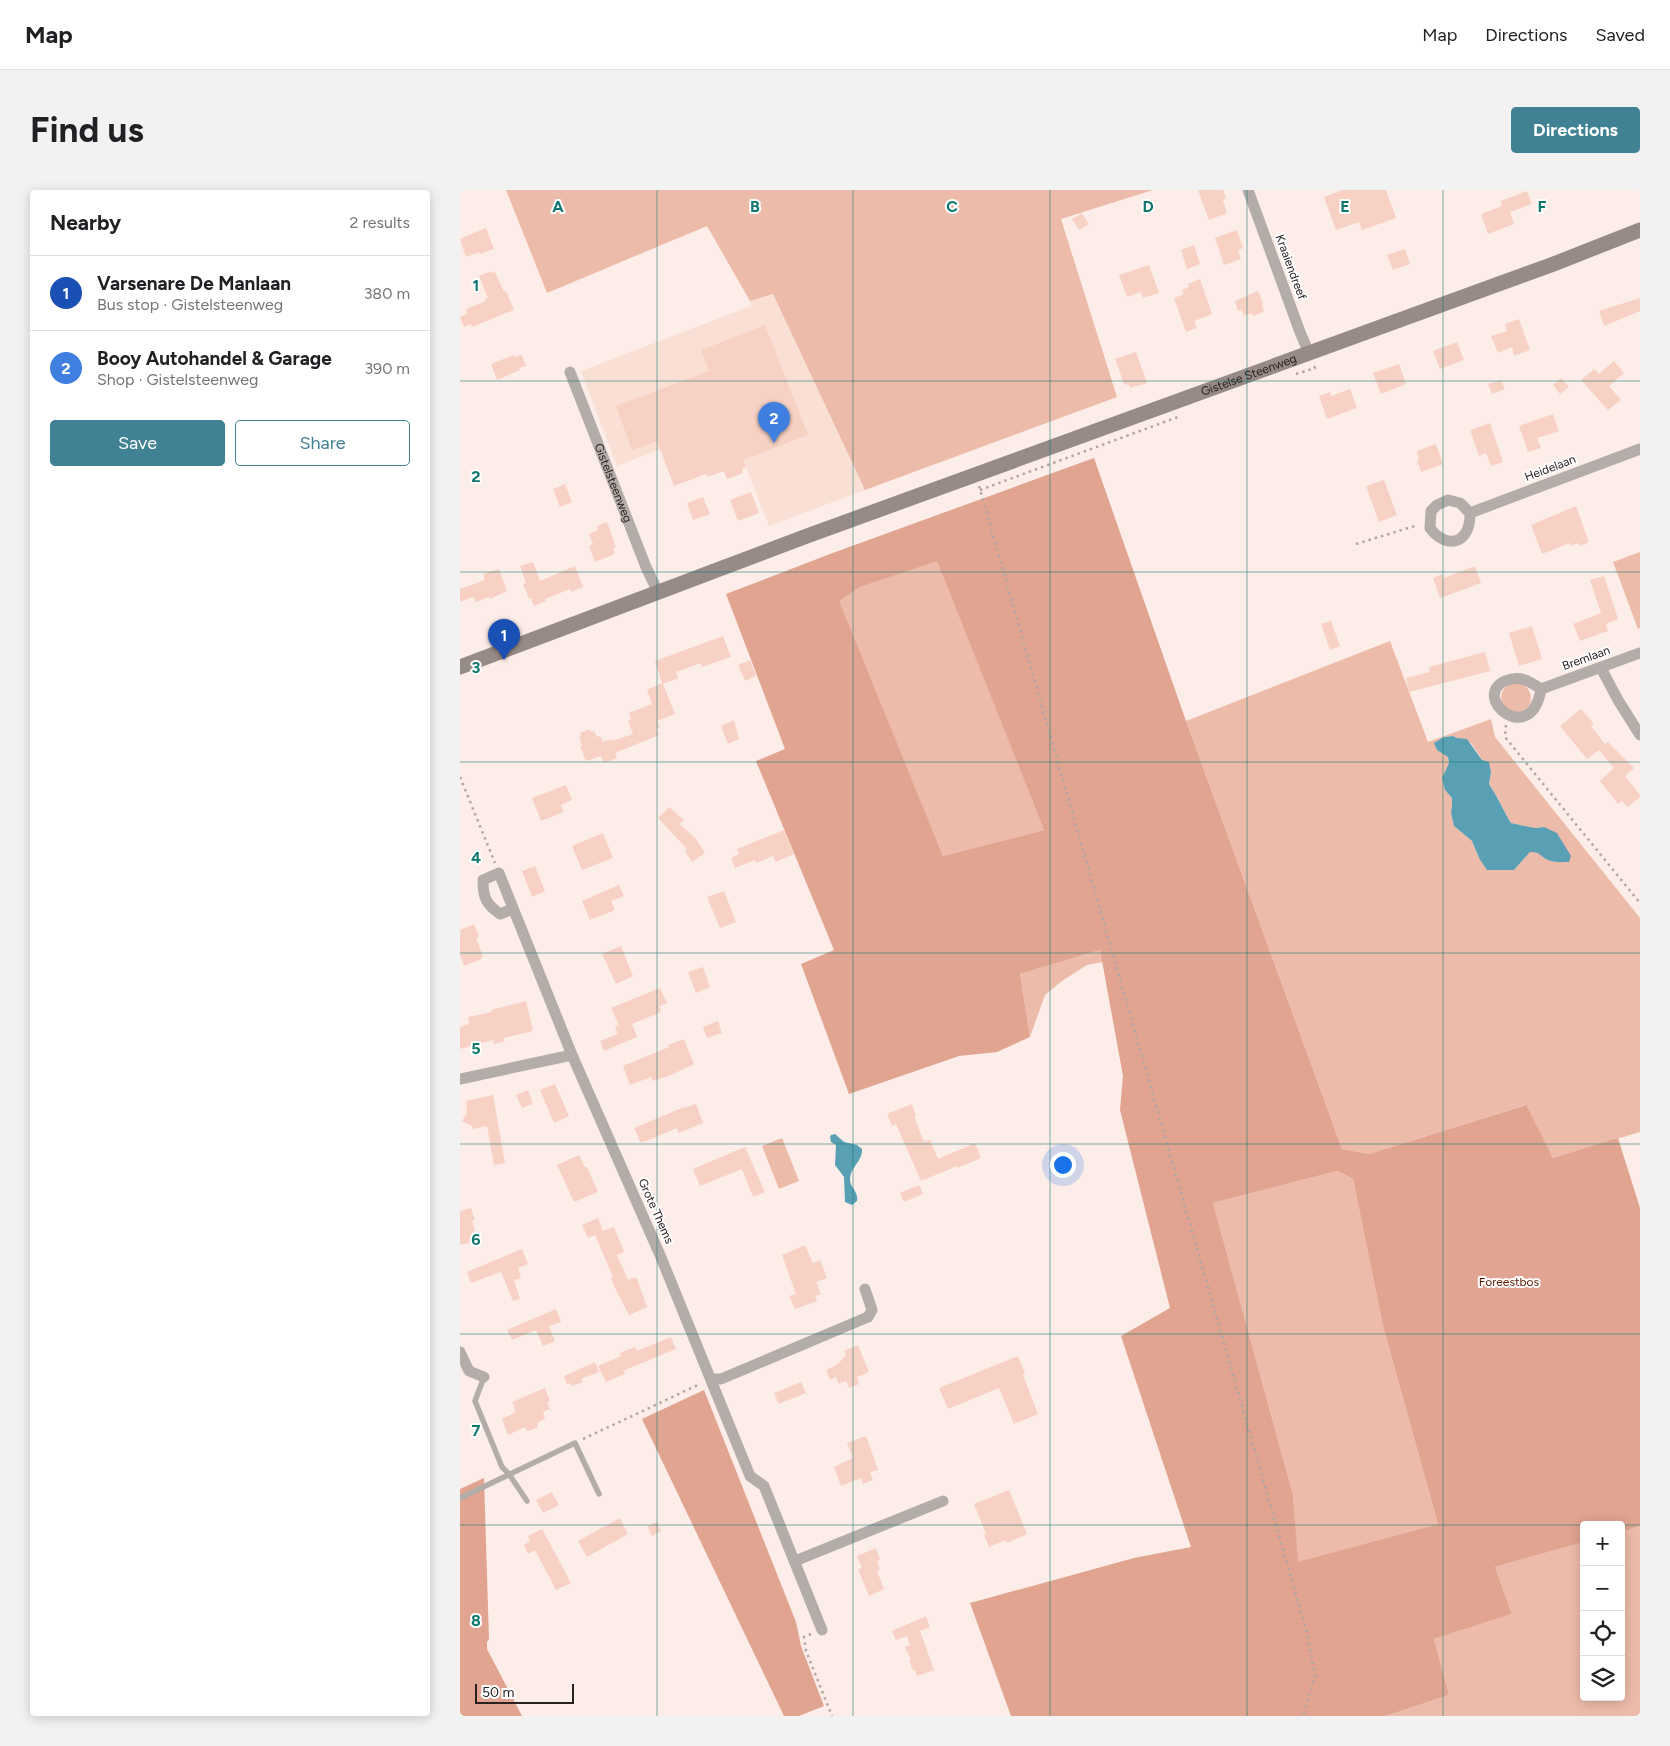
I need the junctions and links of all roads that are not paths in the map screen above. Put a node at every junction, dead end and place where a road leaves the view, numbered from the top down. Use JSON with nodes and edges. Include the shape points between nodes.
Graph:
{"nodes":[{"id":1,"x":1248,"y":190,"type":"edge"},
{"id":2,"x":1640,"y":230,"type":"edge"},
{"id":3,"x":1309,"y":353,"type":"junction"},
{"id":4,"x":570,"y":372,"type":"dead end"},
{"id":5,"x":1640,"y":449,"type":"edge"},
{"id":6,"x":1470,"y":513,"type":"junction"},
{"id":7,"x":658,"y":592,"type":"junction"},
{"id":8,"x":1640,"y":654,"type":"edge"},
{"id":9,"x":460,"y":667,"type":"edge"},
{"id":10,"x":1601,"y":668,"type":"junction"},
{"id":11,"x":1541,"y":689,"type":"junction"},
{"id":12,"x":1640,"y":735,"type":"edge"},
{"id":13,"x":513,"y":909,"type":"junction"},
{"id":14,"x":572,"y":1055,"type":"junction"},
{"id":15,"x":460,"y":1079,"type":"edge"},
{"id":16,"x":865,"y":1289,"type":"dead end"},
{"id":17,"x":460,"y":1352,"type":"edge"},
{"id":18,"x":484,"y":1377,"type":"joint"},
{"id":19,"x":711,"y":1379,"type":"junction"},
{"id":20,"x":509,"y":1474,"type":"junction"},
{"id":21,"x":599,"y":1494,"type":"dead end"},
{"id":22,"x":460,"y":1498,"type":"edge"},
{"id":23,"x":943,"y":1500,"type":"dead end"},
{"id":24,"x":527,"y":1501,"type":"dead end"},
{"id":25,"x":795,"y":1561,"type":"junction"},
{"id":26,"x":822,"y":1630,"type":"road end"}],
"edges":[{"from":1,"to":3,"type":"street","name":"Kraaiendreef"},
{"from":2,"to":3,"type":"main road","name":"Gistelse Steenweg"},
{"from":3,"to":7,"type":"main road","name":"Gistelse Steenweg"},
{"from":4,"to":7,"type":"street","name":"Gistelsteenweg"},
{"from":5,"to":6,"type":"street","name":"Heidelaan"},
{"from":6,"to":6,"type":"street","via":[[1471,524],[1462,538],[1444,539],[1430,528],[1431,511],[1448,500],[1460,503]]},
{"from":7,"to":9,"type":"main road"},
{"from":8,"to":10,"type":"street","name":"Bremlaan"},
{"from":10,"to":11,"type":"street","name":"Bremlaan"},
{"from":10,"to":12,"type":"street"},
{"from":11,"to":11,"type":"street","via":[[1521,678],[1511,678],[1496,690],[1498,710],[1520,718],[1531,713],[1539,702]]},
{"from":13,"to":13,"type":"street","name":"Grote Thems","via":[[499,873],[483,880],[489,906],[500,914]]},
{"from":13,"to":14,"type":"street","name":"Grote Thems"},
{"from":14,"to":15,"type":"street"},
{"from":14,"to":19,"type":"street","name":"Grote Thems"},
{"from":16,"to":19,"type":"street","via":[[872,1310],[868,1318],[721,1379]]},
{"from":17,"to":18,"type":"street","via":[[468,1371]]},
{"from":18,"to":20,"type":"lane","via":[[475,1401],[502,1468]]},
{"from":19,"to":25,"type":"street","name":"Grote Thems","via":[[750,1476],[764,1486]]},
{"from":20,"to":21,"type":"lane","via":[[575,1442]]},
{"from":20,"to":22,"type":"lane"},
{"from":20,"to":24,"type":"lane"},
{"from":23,"to":25,"type":"street"},
{"from":25,"to":26,"type":"street","name":"Grote Thems"}]}
